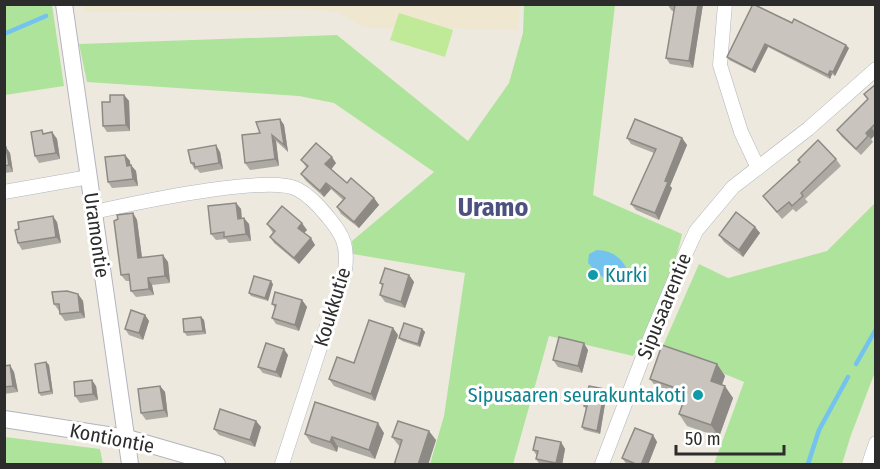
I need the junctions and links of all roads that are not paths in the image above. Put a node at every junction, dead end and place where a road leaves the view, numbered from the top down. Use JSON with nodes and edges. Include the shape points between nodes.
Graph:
{"nodes":[{"id":1,"x":64,"y":4,"type":"edge"},
{"id":2,"x":725,"y":4,"type":"edge"},
{"id":3,"x":876,"y":69,"type":"edge"},
{"id":4,"x":758,"y":168,"type":"junction"},
{"id":5,"x":89,"y":177,"type":"junction"},
{"id":6,"x":4,"y":192,"type":"edge"},
{"id":7,"x":94,"y":212,"type":"junction"},
{"id":8,"x":4,"y":419,"type":"edge"},
{"id":9,"x":128,"y":438,"type":"junction"},
{"id":10,"x":876,"y":443,"type":"edge"},
{"id":11,"x":130,"y":465,"type":"edge"},
{"id":12,"x":217,"y":465,"type":"edge"},
{"id":13,"x":282,"y":465,"type":"edge"},
{"id":14,"x":603,"y":465,"type":"edge"},
{"id":15,"x":869,"y":465,"type":"edge"}],
"edges":[{"from":1,"to":5,"type":"street","name":"Uramontie"},
{"from":2,"to":4,"type":"street","via":[[720,65],[741,132]]},
{"from":3,"to":4,"type":"street","name":"Sipusaarentie"},
{"from":4,"to":14,"type":"street","name":"Sipusaarentie","via":[[733,187],[696,231],[651,336]]},
{"from":5,"to":6,"type":"street"},
{"from":5,"to":7,"type":"street","name":"Uramontie"},
{"from":7,"to":9,"type":"street","name":"Uramontie"},
{"from":7,"to":13,"type":"street","name":"Koukkutie","via":[[239,187],[286,186],[297,189],[319,206],[340,231],[346,248],[345,271]]},
{"from":8,"to":9,"type":"street","name":"Kontiontie"},
{"from":9,"to":11,"type":"street","name":"Uramontie"},
{"from":9,"to":12,"type":"street","name":"Kontiontie"},
{"from":10,"to":15,"type":"street"}]}
